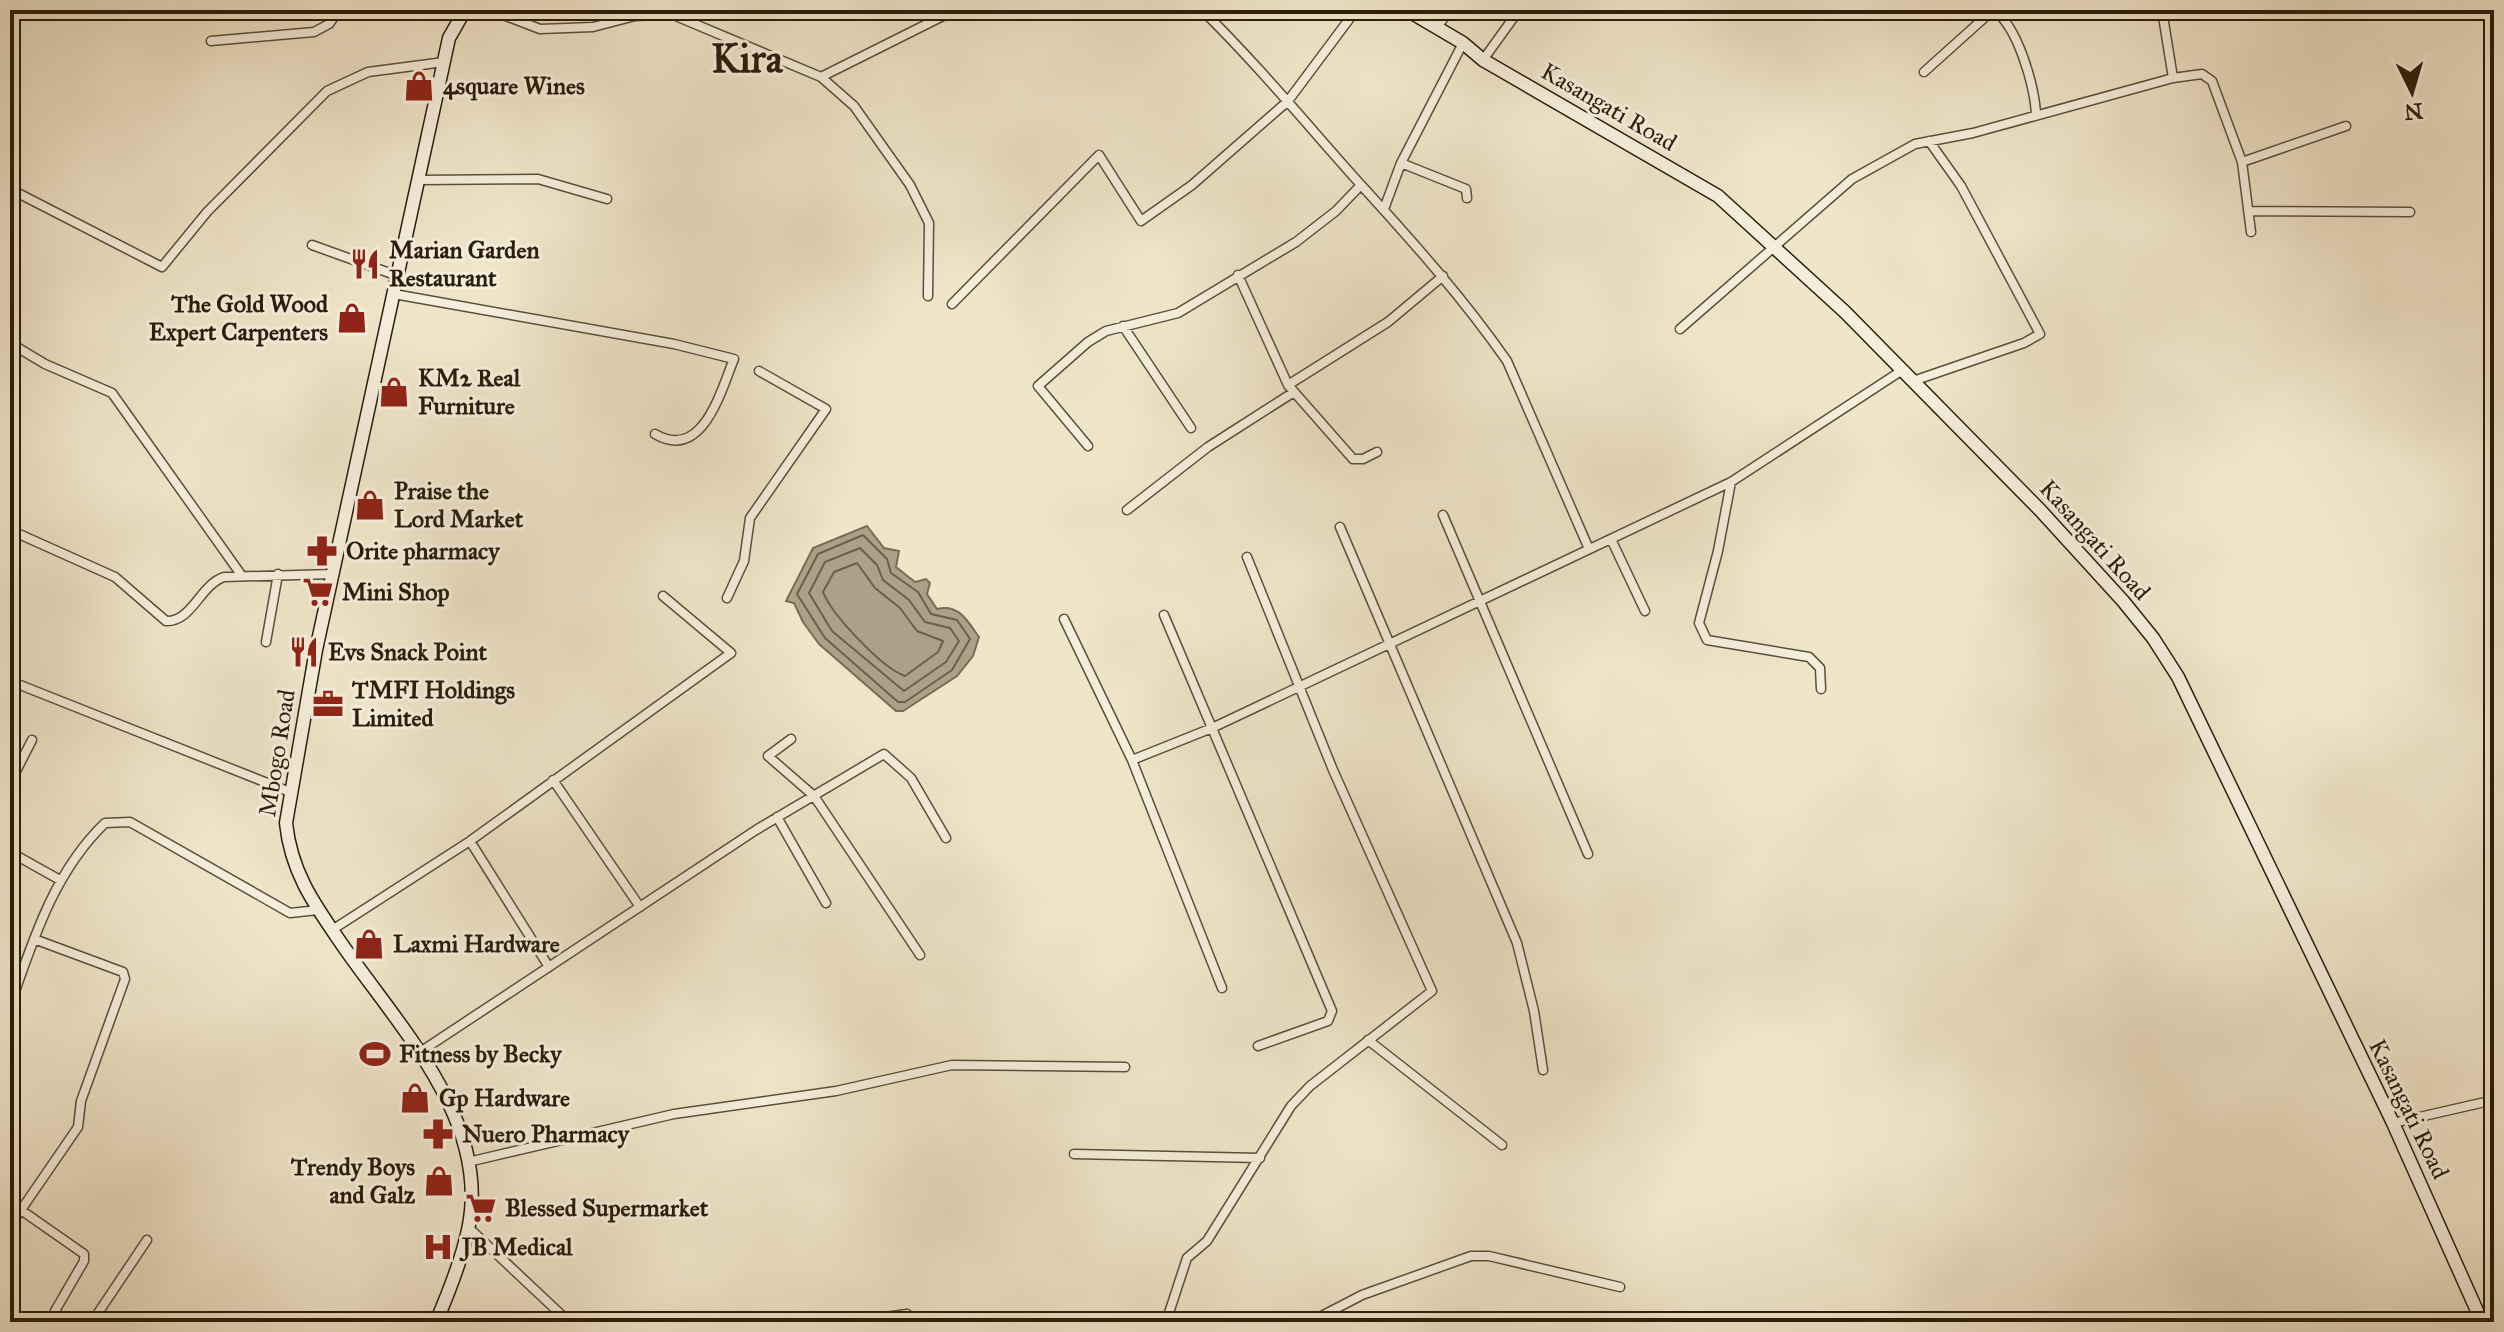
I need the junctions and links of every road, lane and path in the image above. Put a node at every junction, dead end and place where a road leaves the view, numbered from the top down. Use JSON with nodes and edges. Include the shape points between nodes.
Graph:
{"nodes":[{"id":1,"x":339,"y":10,"type":"edge"},
{"id":2,"x":465,"y":10,"type":"edge"},
{"id":3,"x":490,"y":10,"type":"edge"},
{"id":4,"x":955,"y":10,"type":"edge"},
{"id":5,"x":1202,"y":10,"type":"edge"},
{"id":6,"x":1356,"y":10,"type":"edge"},
{"id":7,"x":1407,"y":10,"type":"edge"},
{"id":8,"x":1450,"y":10,"type":"edge"},
{"id":9,"x":1519,"y":10,"type":"edge"},
{"id":10,"x":2162,"y":10,"type":"edge"},
{"id":11,"x":1998,"y":11,"type":"edge"},
{"id":12,"x":1437,"y":27,"type":"junction"},
{"id":13,"x":211,"y":41,"type":"dead end"},
{"id":14,"x":1463,"y":43,"type":"junction"},
{"id":15,"x":1483,"y":60,"type":"junction"},
{"id":16,"x":444,"y":62,"type":"junction"},
{"id":17,"x":1924,"y":72,"type":"dead end"},
{"id":18,"x":821,"y":77,"type":"junction"},
{"id":19,"x":2173,"y":78,"type":"junction"},
{"id":20,"x":1288,"y":101,"type":"junction"},
{"id":21,"x":2036,"y":113,"type":"junction"},
{"id":22,"x":2346,"y":126,"type":"dead end"},
{"id":23,"x":1929,"y":141,"type":"junction"},
{"id":24,"x":2242,"y":162,"type":"junction"},
{"id":25,"x":1401,"y":163,"type":"junction"},
{"id":26,"x":419,"y":180,"type":"junction"},
{"id":27,"x":1361,"y":185,"type":"junction"},
{"id":28,"x":10,"y":189,"type":"edge"},
{"id":29,"x":1467,"y":198,"type":"dead end"},
{"id":30,"x":607,"y":199,"type":"dead end"},
{"id":31,"x":1384,"y":209,"type":"junction"},
{"id":32,"x":2248,"y":211,"type":"junction"},
{"id":33,"x":2410,"y":212,"type":"dead end"},
{"id":34,"x":2251,"y":232,"type":"dead end"},
{"id":35,"x":312,"y":245,"type":"dead end"},
{"id":36,"x":1773,"y":246,"type":"junction"},
{"id":37,"x":1238,"y":275,"type":"junction"},
{"id":38,"x":398,"y":276,"type":"junction"},
{"id":39,"x":1443,"y":276,"type":"junction"},
{"id":40,"x":394,"y":294,"type":"junction"},
{"id":41,"x":928,"y":296,"type":"dead end"},
{"id":42,"x":952,"y":304,"type":"dead end"},
{"id":43,"x":1123,"y":326,"type":"junction"},
{"id":44,"x":1680,"y":329,"type":"dead end"},
{"id":45,"x":10,"y":343,"type":"edge"},
{"id":46,"x":759,"y":371,"type":"dead end"},
{"id":47,"x":1901,"y":371,"type":"junction"},
{"id":48,"x":1913,"y":381,"type":"junction"},
{"id":49,"x":1291,"y":388,"type":"junction"},
{"id":50,"x":1191,"y":428,"type":"dead end"},
{"id":51,"x":655,"y":434,"type":"dead end"},
{"id":52,"x":1088,"y":446,"type":"dead end"},
{"id":53,"x":1377,"y":452,"type":"dead end"},
{"id":54,"x":1731,"y":482,"type":"junction"},
{"id":55,"x":1127,"y":510,"type":"dead end"},
{"id":56,"x":1443,"y":515,"type":"dead end"},
{"id":57,"x":1340,"y":527,"type":"dead end"},
{"id":58,"x":10,"y":530,"type":"edge"},
{"id":59,"x":1611,"y":539,"type":"junction"},
{"id":60,"x":1589,"y":549,"type":"junction"},
{"id":61,"x":1247,"y":557,"type":"dead end"},
{"id":62,"x":278,"y":574,"type":"junction"},
{"id":63,"x":333,"y":574,"type":"junction"},
{"id":64,"x":242,"y":576,"type":"junction"},
{"id":65,"x":663,"y":596,"type":"dead end"},
{"id":66,"x":727,"y":598,"type":"dead end"},
{"id":67,"x":1480,"y":600,"type":"junction"},
{"id":68,"x":1645,"y":611,"type":"dead end"},
{"id":69,"x":1164,"y":615,"type":"dead end"},
{"id":70,"x":1064,"y":619,"type":"dead end"},
{"id":71,"x":266,"y":642,"type":"dead end"},
{"id":72,"x":1391,"y":643,"type":"junction"},
{"id":73,"x":10,"y":681,"type":"edge"},
{"id":74,"x":1300,"y":686,"type":"junction"},
{"id":75,"x":1821,"y":689,"type":"dead end"},
{"id":76,"x":1212,"y":728,"type":"junction"},
{"id":77,"x":791,"y":739,"type":"dead end"},
{"id":78,"x":32,"y":740,"type":"dead end"},
{"id":79,"x":1132,"y":760,"type":"junction"},
{"id":80,"x":553,"y":780,"type":"junction"},
{"id":81,"x":10,"y":783,"type":"edge"},
{"id":82,"x":290,"y":792,"type":"junction"},
{"id":83,"x":814,"y":796,"type":"junction"},
{"id":84,"x":777,"y":817,"type":"junction"},
{"id":85,"x":946,"y":838,"type":"dead end"},
{"id":86,"x":470,"y":841,"type":"junction"},
{"id":87,"x":10,"y":852,"type":"edge"},
{"id":88,"x":1588,"y":854,"type":"dead end"},
{"id":89,"x":60,"y":880,"type":"junction"},
{"id":90,"x":826,"y":903,"type":"dead end"},
{"id":91,"x":640,"y":907,"type":"junction"},
{"id":92,"x":318,"y":910,"type":"junction"},
{"id":93,"x":332,"y":930,"type":"junction"},
{"id":94,"x":34,"y":939,"type":"junction"},
{"id":95,"x":920,"y":955,"type":"dead end"},
{"id":96,"x":549,"y":967,"type":"junction"},
{"id":97,"x":1222,"y":988,"type":"dead end"},
{"id":98,"x":10,"y":1006,"type":"edge"},
{"id":99,"x":1368,"y":1040,"type":"junction"},
{"id":100,"x":1258,"y":1046,"type":"dead end"},
{"id":101,"x":420,"y":1052,"type":"junction"},
{"id":102,"x":1125,"y":1067,"type":"dead end"},
{"id":103,"x":1543,"y":1070,"type":"dead end"},
{"id":104,"x":2494,"y":1100,"type":"edge"},
{"id":105,"x":2393,"y":1123,"type":"junction"},
{"id":106,"x":1502,"y":1145,"type":"dead end"},
{"id":107,"x":1074,"y":1154,"type":"dead end"},
{"id":108,"x":1260,"y":1158,"type":"junction"},
{"id":109,"x":468,"y":1162,"type":"junction"},
{"id":110,"x":21,"y":1210,"type":"junction"},
{"id":111,"x":10,"y":1225,"type":"edge"},
{"id":112,"x":469,"y":1228,"type":"junction"},
{"id":113,"x":147,"y":1240,"type":"dead end"},
{"id":114,"x":1620,"y":1287,"type":"dead end"},
{"id":115,"x":907,"y":1314,"type":"dead end"},
{"id":116,"x":54,"y":1322,"type":"edge"},
{"id":117,"x":92,"y":1322,"type":"edge"},
{"id":118,"x":338,"y":1322,"type":"edge"},
{"id":119,"x":373,"y":1322,"type":"edge"},
{"id":120,"x":436,"y":1322,"type":"edge"},
{"id":121,"x":569,"y":1322,"type":"edge"},
{"id":122,"x":849,"y":1322,"type":"edge"},
{"id":123,"x":1166,"y":1322,"type":"edge"},
{"id":124,"x":1310,"y":1322,"type":"edge"},
{"id":125,"x":2482,"y":1322,"type":"edge"}],
"edges":[{"from":1,"to":13,"type":"street","via":[[314,32]]},
{"from":2,"to":16,"type":"street","name":"Mbogo Road","via":[[449,38]]},
{"from":3,"to":18,"type":"street","via":[[540,29],[593,27],[671,14]]},
{"from":4,"to":18,"type":"street"},
{"from":5,"to":20,"type":"street"},
{"from":6,"to":20,"type":"street"},
{"from":7,"to":12,"type":"street","name":"Kasangati Road"},
{"from":8,"to":12,"type":"street"},
{"from":9,"to":15,"type":"street"},
{"from":10,"to":19,"type":"street"},
{"from":11,"to":17,"type":"street"},
{"from":11,"to":21,"type":"street","via":[[2022,57]]},
{"from":12,"to":14,"type":"street","name":"Kasangati Road"},
{"from":14,"to":15,"type":"street","name":"Kasangati Road"},
{"from":14,"to":25,"type":"street"},
{"from":15,"to":36,"type":"street","name":"Kasangati Road","via":[[1718,196]]},
{"from":16,"to":26,"type":"street","name":"Mbogo Road"},
{"from":16,"to":28,"type":"street","via":[[368,72],[327,91],[207,212],[162,267]]},
{"from":18,"to":41,"type":"street","via":[[854,106],[910,185],[929,223]]},
{"from":19,"to":21,"type":"street"},
{"from":19,"to":24,"type":"street","via":[[2202,74],[2212,81]]},
{"from":20,"to":27,"type":"street"},
{"from":20,"to":42,"type":"street","via":[[1192,185],[1141,221],[1099,155]]},
{"from":21,"to":23,"type":"street"},
{"from":22,"to":24,"type":"street"},
{"from":23,"to":36,"type":"street","via":[[1882,159],[1852,179]]},
{"from":23,"to":48,"type":"street","via":[[1967,198],[2040,334]]},
{"from":24,"to":32,"type":"street"},
{"from":25,"to":29,"type":"street","via":[[1466,189]]},
{"from":25,"to":31,"type":"street"},
{"from":26,"to":30,"type":"street","via":[[538,179]]},
{"from":26,"to":38,"type":"street","name":"Mbogo Road"},
{"from":27,"to":31,"type":"street"},
{"from":27,"to":37,"type":"street","via":[[1296,242]]},
{"from":31,"to":39,"type":"street"},
{"from":32,"to":33,"type":"street"},
{"from":32,"to":34,"type":"street"},
{"from":35,"to":38,"type":"street"},
{"from":36,"to":44,"type":"street"},
{"from":36,"to":47,"type":"street","name":"Kasangati Road"},
{"from":37,"to":43,"type":"street","via":[[1178,313]]},
{"from":37,"to":49,"type":"street"},
{"from":38,"to":40,"type":"street","name":"Mbogo Road"},
{"from":39,"to":49,"type":"street","via":[[1388,322]]},
{"from":39,"to":60,"type":"street","via":[[1507,361]]},
{"from":40,"to":51,"type":"street","via":[[734,359],[700,430],[677,440]]},
{"from":40,"to":63,"type":"street","name":"Mbogo Road"},
{"from":43,"to":50,"type":"street"},
{"from":43,"to":52,"type":"street","via":[[1088,342],[1038,386]]},
{"from":45,"to":64,"type":"street","via":[[112,393]]},
{"from":46,"to":66,"type":"street","via":[[826,409],[750,518],[744,561]]},
{"from":47,"to":48,"type":"street","name":"Kasangati Road"},
{"from":47,"to":54,"type":"street"},
{"from":48,"to":105,"type":"street","name":"Kasangati Road","via":[[2040,510],[2153,638],[2178,677]]},
{"from":49,"to":53,"type":"street","via":[[1353,459]]},
{"from":49,"to":55,"type":"street"},
{"from":54,"to":59,"type":"street"},
{"from":54,"to":75,"type":"street","via":[[1699,623],[1701,634],[1707,640],[1809,657],[1820,668]]},
{"from":56,"to":67,"type":"street"},
{"from":57,"to":72,"type":"street"},
{"from":58,"to":64,"type":"street","via":[[115,577],[166,621],[182,617],[218,579]]},
{"from":59,"to":60,"type":"street"},
{"from":59,"to":68,"type":"street"},
{"from":60,"to":67,"type":"street"},
{"from":61,"to":74,"type":"street"},
{"from":62,"to":63,"type":"street"},
{"from":62,"to":64,"type":"street"},
{"from":62,"to":71,"type":"street"},
{"from":63,"to":82,"type":"street","name":"Mbogo Road"},
{"from":65,"to":80,"type":"street","via":[[731,653]]},
{"from":67,"to":72,"type":"street"},
{"from":67,"to":88,"type":"street"},
{"from":69,"to":76,"type":"street"},
{"from":70,"to":79,"type":"street"},
{"from":72,"to":74,"type":"street"},
{"from":72,"to":103,"type":"street","via":[[1517,943]]},
{"from":73,"to":82,"type":"street"},
{"from":74,"to":76,"type":"street"},
{"from":74,"to":99,"type":"street","via":[[1432,989],[1429,997]]},
{"from":76,"to":79,"type":"street"},
{"from":76,"to":100,"type":"street","via":[[1332,1011],[1328,1021]]},
{"from":77,"to":83,"type":"street","via":[[768,756]]},
{"from":78,"to":81,"type":"street"},
{"from":79,"to":97,"type":"street"},
{"from":80,"to":86,"type":"street"},
{"from":80,"to":91,"type":"street"},
{"from":82,"to":92,"type":"street","name":"Mbogo Road","via":[[289,847],[302,885]]},
{"from":83,"to":84,"type":"street"},
{"from":83,"to":85,"type":"street","via":[[884,754],[911,778]]},
{"from":83,"to":95,"type":"street"},
{"from":84,"to":90,"type":"street"},
{"from":84,"to":91,"type":"street"},
{"from":86,"to":93,"type":"street"},
{"from":86,"to":96,"type":"street"},
{"from":87,"to":89,"type":"street"},
{"from":89,"to":92,"type":"street","via":[[96,831],[120,820],[290,913]]},
{"from":89,"to":94,"type":"street"},
{"from":91,"to":96,"type":"street"},
{"from":92,"to":93,"type":"street","name":"Mbogo Road"},
{"from":93,"to":101,"type":"street","name":"Mbogo Road"},
{"from":94,"to":98,"type":"street"},
{"from":94,"to":110,"type":"street","via":[[123,972],[125,979],[81,1101],[78,1127]]},
{"from":96,"to":101,"type":"street"},
{"from":99,"to":106,"type":"street"},
{"from":99,"to":108,"type":"street","via":[[1291,1106]]},
{"from":101,"to":109,"type":"street","name":"Mbogo Road","via":[[456,1121]]},
{"from":102,"to":109,"type":"street","via":[[952,1065],[836,1091],[674,1114]]},
{"from":104,"to":105,"type":"street"},
{"from":105,"to":125,"type":"street","name":"Kasangati Road"},
{"from":107,"to":108,"type":"street"},
{"from":108,"to":123,"type":"street","via":[[1207,1241],[1187,1258]]},
{"from":109,"to":112,"type":"street","name":"Mbogo Road"},
{"from":110,"to":111,"type":"street"},
{"from":110,"to":116,"type":"street","via":[[85,1256]]},
{"from":112,"to":120,"type":"street","name":"Mbogo Road"},
{"from":112,"to":121,"type":"street"},
{"from":113,"to":117,"type":"street"},
{"from":114,"to":124,"type":"street","via":[[1471,1256],[1362,1295]]},
{"from":115,"to":122,"type":"street"},
{"from":118,"to":119,"type":"street"}]}
